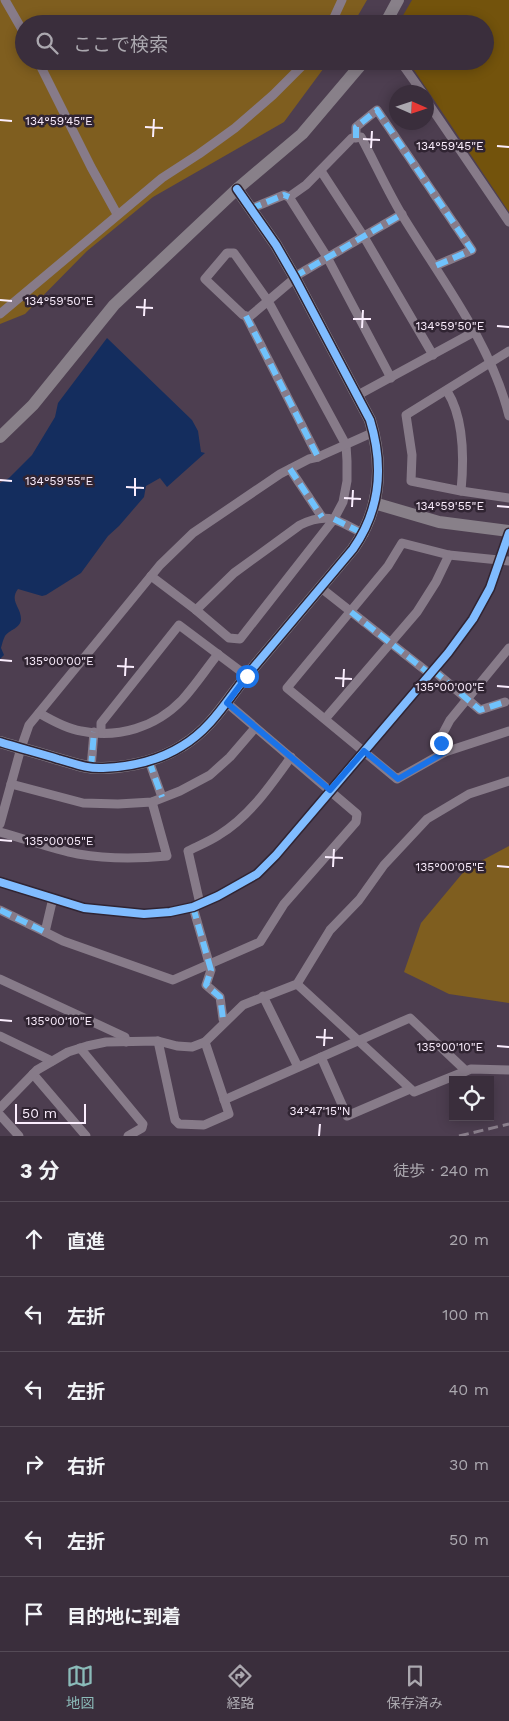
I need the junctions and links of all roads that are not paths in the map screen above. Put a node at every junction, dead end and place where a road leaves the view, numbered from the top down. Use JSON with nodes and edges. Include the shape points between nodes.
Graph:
{"nodes":[{"id":1,"x":5,"y":0,"type":"edge"},
{"id":2,"x":342,"y":0,"type":"edge"},
{"id":3,"x":398,"y":0,"type":"edge"},
{"id":4,"x":335,"y":15,"type":"edge"},
{"id":5,"x":390,"y":15,"type":"edge"},
{"id":6,"x":15,"y":17,"type":"edge"},
{"id":7,"x":42,"y":70,"type":"edge"},
{"id":8,"x":298,"y":70,"type":"edge"},
{"id":9,"x":356,"y":70,"type":"edge"},
{"id":10,"x":406,"y":70,"type":"edge"},
{"id":11,"x":417,"y":85,"type":"edge"},
{"id":12,"x":434,"y":112,"type":"edge"},
{"id":13,"x":356,"y":138,"type":"junction"},
{"id":14,"x":321,"y":171,"type":"junction"},
{"id":15,"x":237,"y":189,"type":"junction"},
{"id":16,"x":289,"y":197,"type":"junction"},
{"id":17,"x":250,"y":209,"type":"junction"},
{"id":18,"x":117,"y":214,"type":"junction"},
{"id":19,"x":402,"y":214,"type":"junction"},
{"id":20,"x":509,"y":222,"type":"edge"},
{"id":21,"x":364,"y":237,"type":"junction"},
{"id":22,"x":327,"y":257,"type":"junction"},
{"id":23,"x":435,"y":266,"type":"junction"},
{"id":24,"x":295,"y":278,"type":"junction"},
{"id":25,"x":268,"y":301,"type":"junction"},
{"id":26,"x":0,"y":314,"type":"edge"},
{"id":27,"x":246,"y":316,"type":"junction"},
{"id":28,"x":474,"y":332,"type":"junction"},
{"id":29,"x":509,"y":351,"type":"edge"},
{"id":30,"x":433,"y":354,"type":"junction"},
{"id":31,"x":490,"y":362,"type":"junction"},
{"id":32,"x":391,"y":378,"type":"junction"},
{"id":33,"x":447,"y":391,"type":"junction"},
{"id":34,"x":358,"y":395,"type":"junction"},
{"id":35,"x":509,"y":416,"type":"edge"},
{"id":36,"x":374,"y":432,"type":"junction"},
{"id":37,"x":0,"y":436,"type":"edge"},
{"id":38,"x":346,"y":444,"type":"junction"},
{"id":39,"x":318,"y":457,"type":"junction"},
{"id":40,"x":290,"y":469,"type":"junction"},
{"id":41,"x":461,"y":491,"type":"junction"},
{"id":42,"x":509,"y":498,"type":"edge"},
{"id":43,"x":374,"y":503,"type":"junction"},
{"id":44,"x":322,"y":517,"type":"junction"},
{"id":45,"x":334,"y":519,"type":"junction"},
{"id":46,"x":509,"y":532,"type":"edge"},
{"id":47,"x":364,"y":534,"type":"junction"},
{"id":48,"x":448,"y":555,"type":"junction"},
{"id":49,"x":505,"y":561,"type":"edge"},
{"id":50,"x":151,"y":576,"type":"junction"},
{"id":51,"x":321,"y":588,"type":"junction"},
{"id":52,"x":196,"y":610,"type":"junction"},
{"id":53,"x":351,"y":612,"type":"junction"},
{"id":54,"x":390,"y":643,"type":"junction"},
{"id":55,"x":509,"y":648,"type":"edge"},
{"id":56,"x":218,"y":654,"type":"junction"},
{"id":57,"x":431,"y":672,"type":"junction"},
{"id":58,"x":247,"y":676,"type":"junction"},
{"id":59,"x":468,"y":699,"type":"junction"},
{"id":60,"x":505,"y":702,"type":"dead end"},
{"id":61,"x":227,"y":703,"type":"junction"},
{"id":62,"x":39,"y":713,"type":"junction"},
{"id":63,"x":325,"y":719,"type":"junction"},
{"id":64,"x":255,"y":728,"type":"junction"},
{"id":65,"x":509,"y":731,"type":"edge"},
{"id":66,"x":97,"y":733,"type":"junction"},
{"id":67,"x":0,"y":742,"type":"edge"},
{"id":68,"x":21,"y":748,"type":"junction"},
{"id":69,"x":364,"y":751,"type":"junction"},
{"id":70,"x":445,"y":752,"type":"junction"},
{"id":71,"x":291,"y":757,"type":"junction"},
{"id":72,"x":149,"y":761,"type":"junction"},
{"id":73,"x":91,"y":768,"type":"junction"},
{"id":74,"x":509,"y":782,"type":"edge"},
{"id":75,"x":11,"y":784,"type":"junction"},
{"id":76,"x":330,"y":790,"type":"junction"},
{"id":77,"x":162,"y":798,"type":"junction"},
{"id":78,"x":152,"y":802,"type":"junction"},
{"id":79,"x":0,"y":824,"type":"edge"},
{"id":80,"x":0,"y":832,"type":"edge"},
{"id":81,"x":0,"y":882,"type":"edge"},
{"id":82,"x":53,"y":898,"type":"junction"},
{"id":83,"x":197,"y":905,"type":"junction"},
{"id":84,"x":0,"y":910,"type":"edge"},
{"id":85,"x":45,"y":932,"type":"junction"},
{"id":86,"x":209,"y":964,"type":"junction"},
{"id":87,"x":0,"y":979,"type":"edge"},
{"id":88,"x":297,"y":984,"type":"junction"},
{"id":89,"x":263,"y":996,"type":"junction"},
{"id":90,"x":225,"y":1021,"type":"junction"},
{"id":91,"x":0,"y":1036,"type":"edge"},
{"id":92,"x":158,"y":1041,"type":"junction"},
{"id":93,"x":358,"y":1041,"type":"junction"},
{"id":94,"x":126,"y":1042,"type":"junction"},
{"id":95,"x":205,"y":1042,"type":"junction"},
{"id":96,"x":80,"y":1048,"type":"junction"},
{"id":97,"x":321,"y":1057,"type":"junction"},
{"id":98,"x":52,"y":1061,"type":"junction"},
{"id":99,"x":298,"y":1068,"type":"junction"},
{"id":100,"x":509,"y":1070,"type":"edge"},
{"id":101,"x":466,"y":1071,"type":"junction"},
{"id":102,"x":33,"y":1074,"type":"junction"},
{"id":103,"x":410,"y":1089,"type":"junction"},
{"id":104,"x":224,"y":1100,"type":"junction"},
{"id":105,"x":0,"y":1108,"type":"edge"},
{"id":106,"x":0,"y":1115,"type":"edge"},
{"id":107,"x":19,"y":1136,"type":"edge"},
{"id":108,"x":86,"y":1136,"type":"edge"},
{"id":109,"x":128,"y":1136,"type":"edge"}],
"edges":[{"from":1,"to":6,"type":"street"},
{"from":2,"to":4,"type":"street"},
{"from":3,"to":5,"type":"street"},
{"from":7,"to":18,"type":"street"},
{"from":8,"to":18,"type":"street","via":[[235,128],[162,178]]},
{"from":9,"to":15,"type":"street","via":[[302,134]]},
{"from":10,"to":11,"type":"street"},
{"from":12,"to":20,"type":"street"},
{"from":13,"to":14,"type":"street","via":[[352,138]]},
{"from":13,"to":19,"type":"street","via":[[361,138]]},
{"from":13,"to":23,"type":"street","via":[[356,126],[377,110],[472,250]]},
{"from":14,"to":16,"type":"street"},
{"from":14,"to":21,"type":"street"},
{"from":15,"to":17,"type":"street"},
{"from":15,"to":37,"type":"street","via":[[114,305],[33,405]]},
{"from":16,"to":17,"type":"street","via":[[284,195]]},
{"from":16,"to":22,"type":"street"},
{"from":17,"to":24,"type":"street"},
{"from":18,"to":26,"type":"street"},
{"from":19,"to":21,"type":"street"},
{"from":19,"to":23,"type":"street"},
{"from":21,"to":22,"type":"street"},
{"from":21,"to":30,"type":"street"},
{"from":22,"to":24,"type":"street"},
{"from":22,"to":32,"type":"street"},
{"from":23,"to":28,"type":"street"},
{"from":24,"to":25,"type":"street"},
{"from":24,"to":34,"type":"street"},
{"from":25,"to":27,"type":"street","via":[[249,317]]},
{"from":25,"to":27,"type":"street","via":[[234,253],[227,253],[205,279]]},
{"from":25,"to":38,"type":"street"},
{"from":27,"to":39,"type":"street"},
{"from":28,"to":30,"type":"street"},
{"from":28,"to":31,"type":"street"},
{"from":29,"to":31,"type":"street"},
{"from":30,"to":32,"type":"street"},
{"from":31,"to":33,"type":"street"},
{"from":31,"to":35,"type":"street"},
{"from":32,"to":34,"type":"street"},
{"from":33,"to":41,"type":"street","via":[[460,432]]},
{"from":33,"to":41,"type":"street","via":[[406,415],[412,455],[411,481]]},
{"from":34,"to":36,"type":"street"},
{"from":36,"to":38,"type":"street"},
{"from":36,"to":43,"type":"street","via":[[378,468]]},
{"from":38,"to":39,"type":"street"},
{"from":38,"to":45,"type":"street","via":[[347,481],[343,502]]},
{"from":39,"to":40,"type":"street"},
{"from":40,"to":44,"type":"street"},
{"from":40,"to":50,"type":"street","via":[[193,533]]},
{"from":41,"to":42,"type":"street"},
{"from":43,"to":46,"type":"street","via":[[439,522]]},
{"from":43,"to":47,"type":"street"},
{"from":44,"to":45,"type":"street"},
{"from":44,"to":52,"type":"street","via":[[300,525],[234,573]]},
{"from":45,"to":47,"type":"street"},
{"from":45,"to":52,"type":"street","via":[[240,639],[229,638]]},
{"from":46,"to":49,"type":"street"},
{"from":47,"to":51,"type":"street"},
{"from":48,"to":49,"type":"street"},
{"from":48,"to":53,"type":"street","via":[[402,543]]},
{"from":48,"to":54,"type":"street","via":[[417,612]]},
{"from":49,"to":57,"type":"street","via":[[473,619]]},
{"from":50,"to":52,"type":"street"},
{"from":50,"to":62,"type":"street"},
{"from":51,"to":53,"type":"street"},
{"from":51,"to":58,"type":"street"},
{"from":53,"to":54,"type":"street"},
{"from":53,"to":63,"type":"street","via":[[287,688]]},
{"from":54,"to":57,"type":"street"},
{"from":54,"to":63,"type":"street"},
{"from":55,"to":59,"type":"street"},
{"from":56,"to":58,"type":"street"},
{"from":56,"to":66,"type":"street","via":[[170,712],[135,729]]},
{"from":56,"to":66,"type":"street","via":[[179,625],[100,723]]},
{"from":57,"to":59,"type":"street"},
{"from":57,"to":69,"type":"street"},
{"from":58,"to":61,"type":"street"},
{"from":59,"to":60,"type":"street","via":[[480,710]]},
{"from":59,"to":70,"type":"street","via":[[442,735]]},
{"from":61,"to":64,"type":"street"},
{"from":61,"to":72,"type":"street","via":[[202,731],[184,745]]},
{"from":62,"to":66,"type":"street","via":[[80,731]]},
{"from":62,"to":68,"type":"street","via":[[30,725]]},
{"from":63,"to":69,"type":"street"},
{"from":64,"to":71,"type":"street"},
{"from":64,"to":77,"type":"street","via":[[210,775]]},
{"from":65,"to":70,"type":"street"},
{"from":66,"to":73,"type":"street"},
{"from":67,"to":68,"type":"street"},
{"from":68,"to":73,"type":"street"},
{"from":68,"to":75,"type":"street"},
{"from":69,"to":70,"type":"street","via":[[398,779]]},
{"from":69,"to":76,"type":"street"},
{"from":71,"to":76,"type":"street"},
{"from":71,"to":83,"type":"street","via":[[257,802],[237,822],[219,836],[188,851]]},
{"from":72,"to":73,"type":"street","via":[[129,766]]},
{"from":72,"to":77,"type":"street"},
{"from":74,"to":88,"type":"street","via":[[469,794],[427,819],[330,930]]},
{"from":75,"to":78,"type":"street","via":[[83,803]]},
{"from":75,"to":79,"type":"street"},
{"from":76,"to":83,"type":"street","via":[[257,874]]},
{"from":76,"to":86,"type":"street","via":[[357,814],[356,822],[284,904],[260,942]]},
{"from":77,"to":78,"type":"street"},
{"from":78,"to":80,"type":"street","via":[[167,856],[114,858],[78,854]]},
{"from":81,"to":82,"type":"street"},
{"from":82,"to":83,"type":"street","via":[[84,908],[144,914]]},
{"from":82,"to":85,"type":"street"},
{"from":83,"to":86,"type":"street"},
{"from":84,"to":85,"type":"street"},
{"from":85,"to":86,"type":"street","via":[[173,980]]},
{"from":86,"to":90,"type":"street","via":[[211,970],[206,985],[220,997]]},
{"from":87,"to":94,"type":"street","via":[[125,1037]]},
{"from":88,"to":89,"type":"street"},
{"from":88,"to":93,"type":"street"},
{"from":89,"to":90,"type":"street","via":[[243,1005]]},
{"from":89,"to":99,"type":"street"},
{"from":90,"to":95,"type":"street"},
{"from":91,"to":98,"type":"street"},
{"from":92,"to":94,"type":"street"},
{"from":92,"to":95,"type":"street","via":[[192,1048]]},
{"from":92,"to":104,"type":"street","via":[[175,1120],[179,1124],[204,1125],[229,1114]]},
{"from":93,"to":97,"type":"street"},
{"from":93,"to":101,"type":"street","via":[[410,1018]]},
{"from":93,"to":103,"type":"street"},
{"from":94,"to":96,"type":"street","via":[[106,1042]]},
{"from":95,"to":104,"type":"street"},
{"from":96,"to":98,"type":"street"},
{"from":96,"to":109,"type":"street","via":[[143,1124]]},
{"from":97,"to":99,"type":"street"},
{"from":97,"to":103,"type":"street","via":[[347,1116]]},
{"from":98,"to":102,"type":"street"},
{"from":99,"to":104,"type":"street"},
{"from":100,"to":101,"type":"street"},
{"from":101,"to":103,"type":"street","via":[[414,1092]]},
{"from":102,"to":105,"type":"street"},
{"from":102,"to":108,"type":"street"},
{"from":106,"to":107,"type":"street"}]}
